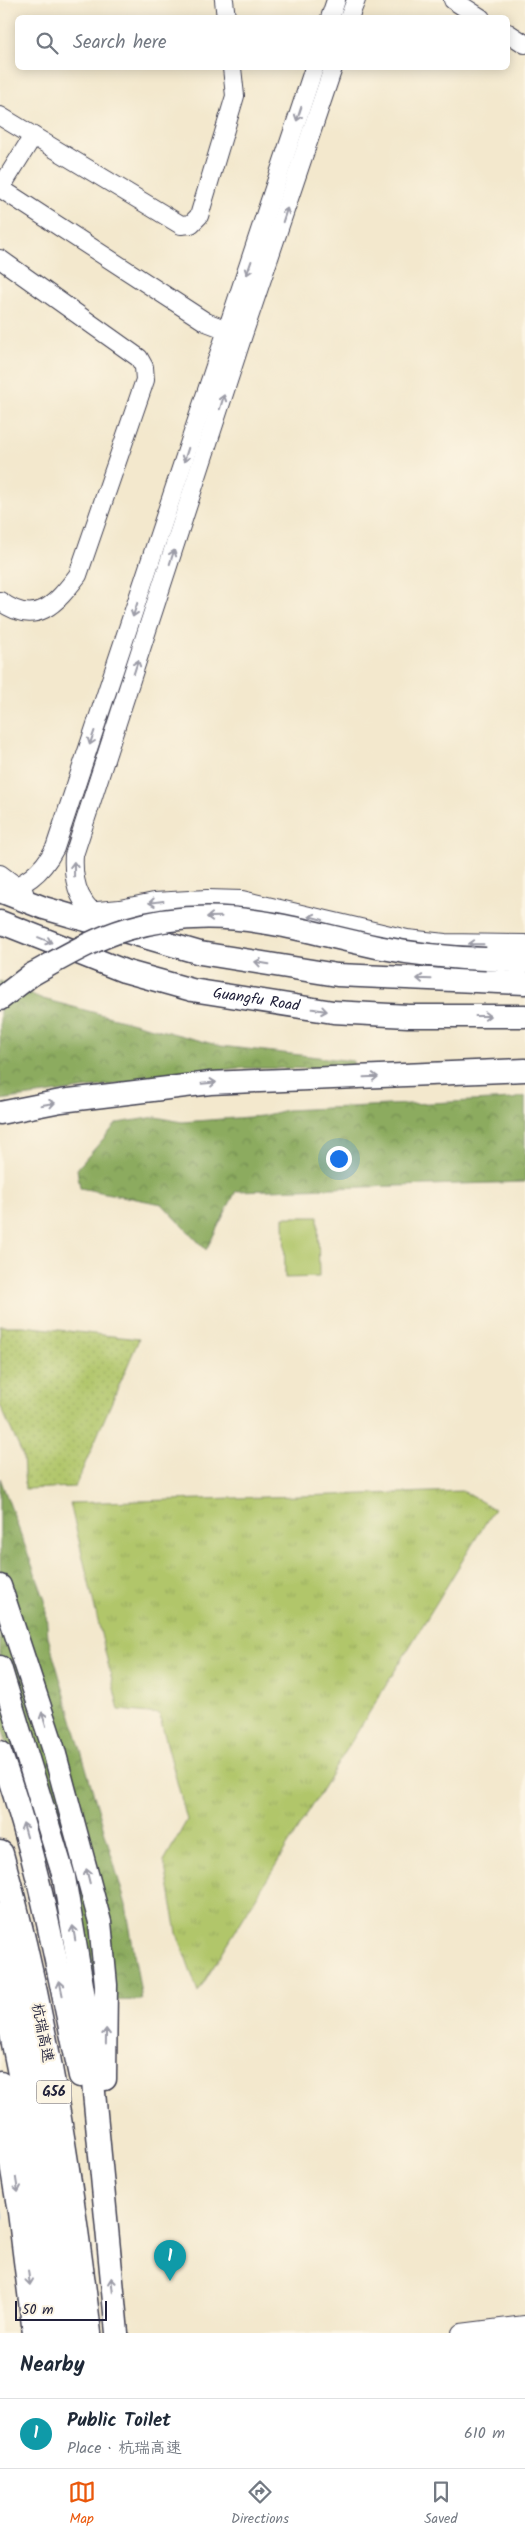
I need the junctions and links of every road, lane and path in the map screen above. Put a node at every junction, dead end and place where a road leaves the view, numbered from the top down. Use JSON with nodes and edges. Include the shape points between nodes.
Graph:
{"nodes":[{"id":1,"x":224,"y":0,"type":"edge"},
{"id":2,"x":336,"y":0,"type":"edge"},
{"id":3,"x":356,"y":0,"type":"edge"},
{"id":4,"x":453,"y":0,"type":"edge"},
{"id":5,"x":226,"y":15,"type":"edge"},
{"id":6,"x":331,"y":15,"type":"edge"},
{"id":7,"x":350,"y":15,"type":"edge"},
{"id":8,"x":477,"y":15,"type":"edge"},
{"id":9,"x":510,"y":34,"type":"edge"},
{"id":10,"x":525,"y":44,"type":"edge"},
{"id":11,"x":232,"y":70,"type":"edge"},
{"id":12,"x":313,"y":70,"type":"edge"},
{"id":13,"x":332,"y":70,"type":"edge"},
{"id":14,"x":0,"y":116,"type":"edge"},
{"id":15,"x":33,"y":136,"type":"junction"},
{"id":16,"x":0,"y":189,"type":"edge"},
{"id":17,"x":0,"y":259,"type":"edge"},
{"id":18,"x":235,"y":333,"type":"junction"},
{"id":19,"x":196,"y":423,"type":"junction"},
{"id":20,"x":214,"y":429,"type":"junction"},
{"id":21,"x":0,"y":601,"type":"edge"},
{"id":22,"x":107,"y":692,"type":"junction"},
{"id":23,"x":126,"y":698,"type":"junction"},
{"id":24,"x":0,"y":874,"type":"edge"},
{"id":25,"x":6,"y":889,"type":"edge"},
{"id":26,"x":44,"y":908,"type":"junction"},
{"id":27,"x":92,"y":912,"type":"junction"},
{"id":28,"x":0,"y":922,"type":"edge"},
{"id":29,"x":120,"y":931,"type":"junction"},
{"id":30,"x":525,"y":944,"type":"edge"},
{"id":31,"x":525,"y":962,"type":"edge"},
{"id":32,"x":31,"y":975,"type":"junction"},
{"id":33,"x":525,"y":983,"type":"edge"},
{"id":34,"x":0,"y":991,"type":"edge"},
{"id":35,"x":0,"y":999,"type":"edge"},
{"id":36,"x":525,"y":1016,"type":"edge"},
{"id":37,"x":525,"y":1070,"type":"edge"},
{"id":38,"x":0,"y":1113,"type":"edge"},
{"id":39,"x":0,"y":1586,"type":"edge"},
{"id":40,"x":0,"y":1667,"type":"edge"},
{"id":41,"x":0,"y":1752,"type":"edge"},
{"id":42,"x":0,"y":1854,"type":"edge"},
{"id":43,"x":0,"y":1913,"type":"edge"},
{"id":44,"x":0,"y":1968,"type":"edge"},
{"id":45,"x":0,"y":2085,"type":"edge"},
{"id":46,"x":100,"y":2172,"type":"junction"},
{"id":47,"x":525,"y":2325,"type":"edge"},
{"id":48,"x":36,"y":2333,"type":"edge"},
{"id":49,"x":60,"y":2333,"type":"edge"},
{"id":50,"x":74,"y":2333,"type":"edge"},
{"id":51,"x":88,"y":2333,"type":"edge"},
{"id":52,"x":117,"y":2333,"type":"edge"},
{"id":53,"x":461,"y":2333,"type":"edge"}],
"edges":[{"from":1,"to":5,"type":"street"},
{"from":2,"to":6,"type":"street"},
{"from":3,"to":7,"type":"street"},
{"from":4,"to":8,"type":"street"},
{"from":9,"to":10,"type":"street"},
{"from":11,"to":15,"type":"street","via":[[235,96],[199,216],[191,224],[181,224]]},
{"from":12,"to":18,"type":"street","one_way":true},
{"from":18,"to":13,"type":"street","one_way":true},
{"from":14,"to":15,"type":"street"},
{"from":15,"to":16,"type":"street"},
{"from":16,"to":18,"type":"street","via":[[206,322]]},
{"from":17,"to":21,"type":"street","via":[[139,358],[145,380],[78,576],[59,600],[46,609],[18,612]]},
{"from":18,"to":19,"type":"street"},
{"from":20,"to":18,"type":"street","one_way":true},
{"from":19,"to":20,"type":"street"},
{"from":19,"to":22,"type":"street","one_way":true},
{"from":23,"to":20,"type":"street","one_way":true},
{"from":22,"to":23,"type":"street"},
{"from":22,"to":25,"type":"street","one_way":true,"via":[[55,848],[44,866]]},
{"from":27,"to":23,"type":"street","one_way":true,"via":[[80,899],[75,884],[74,855]]},
{"from":24,"to":25,"type":"street"},
{"from":25,"to":26,"type":"main road"},
{"from":26,"to":27,"type":"street"},
{"from":26,"to":29,"type":"main road"},
{"from":27,"to":29,"type":"street"},
{"from":30,"to":27,"type":"street","one_way":true,"via":[[407,939],[242,900],[154,902]]},
{"from":28,"to":36,"type":"main road","name":"Guangfu Road","one_way":true,"via":[[124,971],[192,990],[333,1012]]},
{"from":33,"to":29,"type":"main road","one_way":true,"via":[[337,974],[200,953]]},
{"from":31,"to":32,"type":"main road","one_way":true,"bridge":true,"via":[[395,950],[261,920],[206,917],[127,929],[97,940]]},
{"from":32,"to":34,"type":"main road"},
{"from":32,"to":35,"type":"main road"},
{"from":38,"to":37,"type":"main road","one_way":true,"via":[[210,1083]]},
{"from":46,"to":39,"type":"main road","one_way":true,"via":[[106,1985],[100,1922],[53,1747]]},
{"from":46,"to":40,"type":"main road","one_way":true,"via":[[86,2009],[64,1877]]},
{"from":46,"to":41,"type":"main road","one_way":true,"via":[[34,1862]]},
{"from":42,"to":51,"type":"highway","name":"杭瑞高速","number":"G56","via":[[51,2078]]},
{"from":43,"to":50,"type":"main road","via":[[22,2002],[50,2148]]},
{"from":44,"to":49,"type":"highway","name":"杭瑞高速","number":"G56","via":[[35,2144]]},
{"from":45,"to":48,"type":"highway","one_way":true},
{"from":52,"to":46,"type":"main road","one_way":true},
{"from":47,"to":53,"type":"street"}]}
